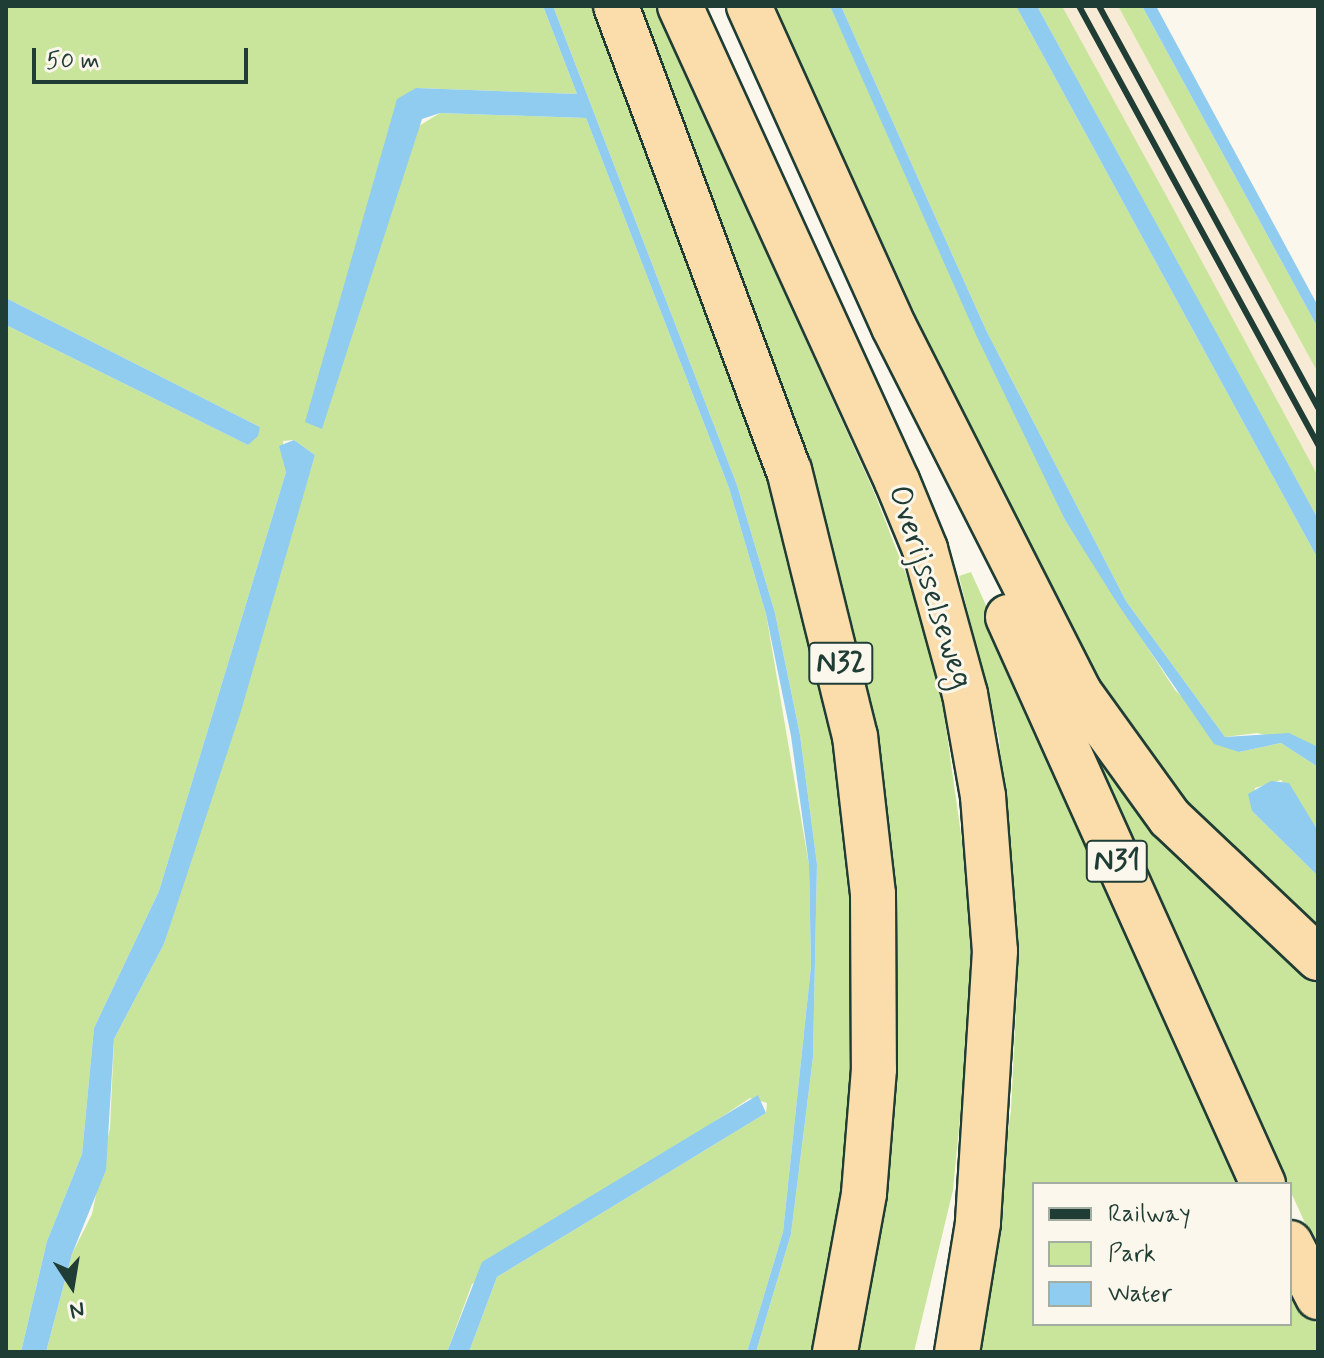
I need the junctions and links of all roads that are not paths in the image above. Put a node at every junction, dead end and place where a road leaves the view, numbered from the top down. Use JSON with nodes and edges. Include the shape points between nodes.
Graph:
{"nodes":[{"id":1,"x":616,"y":6,"type":"edge"},
{"id":2,"x":680,"y":6,"type":"edge"},
{"id":3,"x":749,"y":6,"type":"edge"},
{"id":4,"x":894,"y":327,"type":"junction"},
{"id":5,"x":1318,"y":958,"type":"edge"},
{"id":6,"x":980,"y":1164,"type":"junction"},
{"id":7,"x":1262,"y":1182,"type":"edge"},
{"id":8,"x":1292,"y":1247,"type":"edge"},
{"id":9,"x":1318,"y":1297,"type":"edge"},
{"id":10,"x":835,"y":1352,"type":"edge"},
{"id":11,"x":931,"y":1352,"type":"edge"},
{"id":12,"x":957,"y":1352,"type":"edge"}],
"edges":[{"from":1,"to":10,"type":"highway","number":"N32","via":[[789,470],[855,736],[873,894],[874,1069],[864,1194]]},
{"from":2,"to":6,"type":"highway","name":"Overijsselseweg","via":[[897,481],[953,643],[975,743],[993,898],[992,1056]]},
{"from":3,"to":4,"type":"highway"},
{"from":4,"to":5,"type":"highway","number":"N31","via":[[1029,600],[1106,733],[1205,856]]},
{"from":4,"to":7,"type":"highway","number":"N31","via":[[972,538]]},
{"from":6,"to":11,"type":"highway","via":[[957,1222]]},
{"from":6,"to":12,"type":"highway"},
{"from":8,"to":9,"type":"highway"}]}
